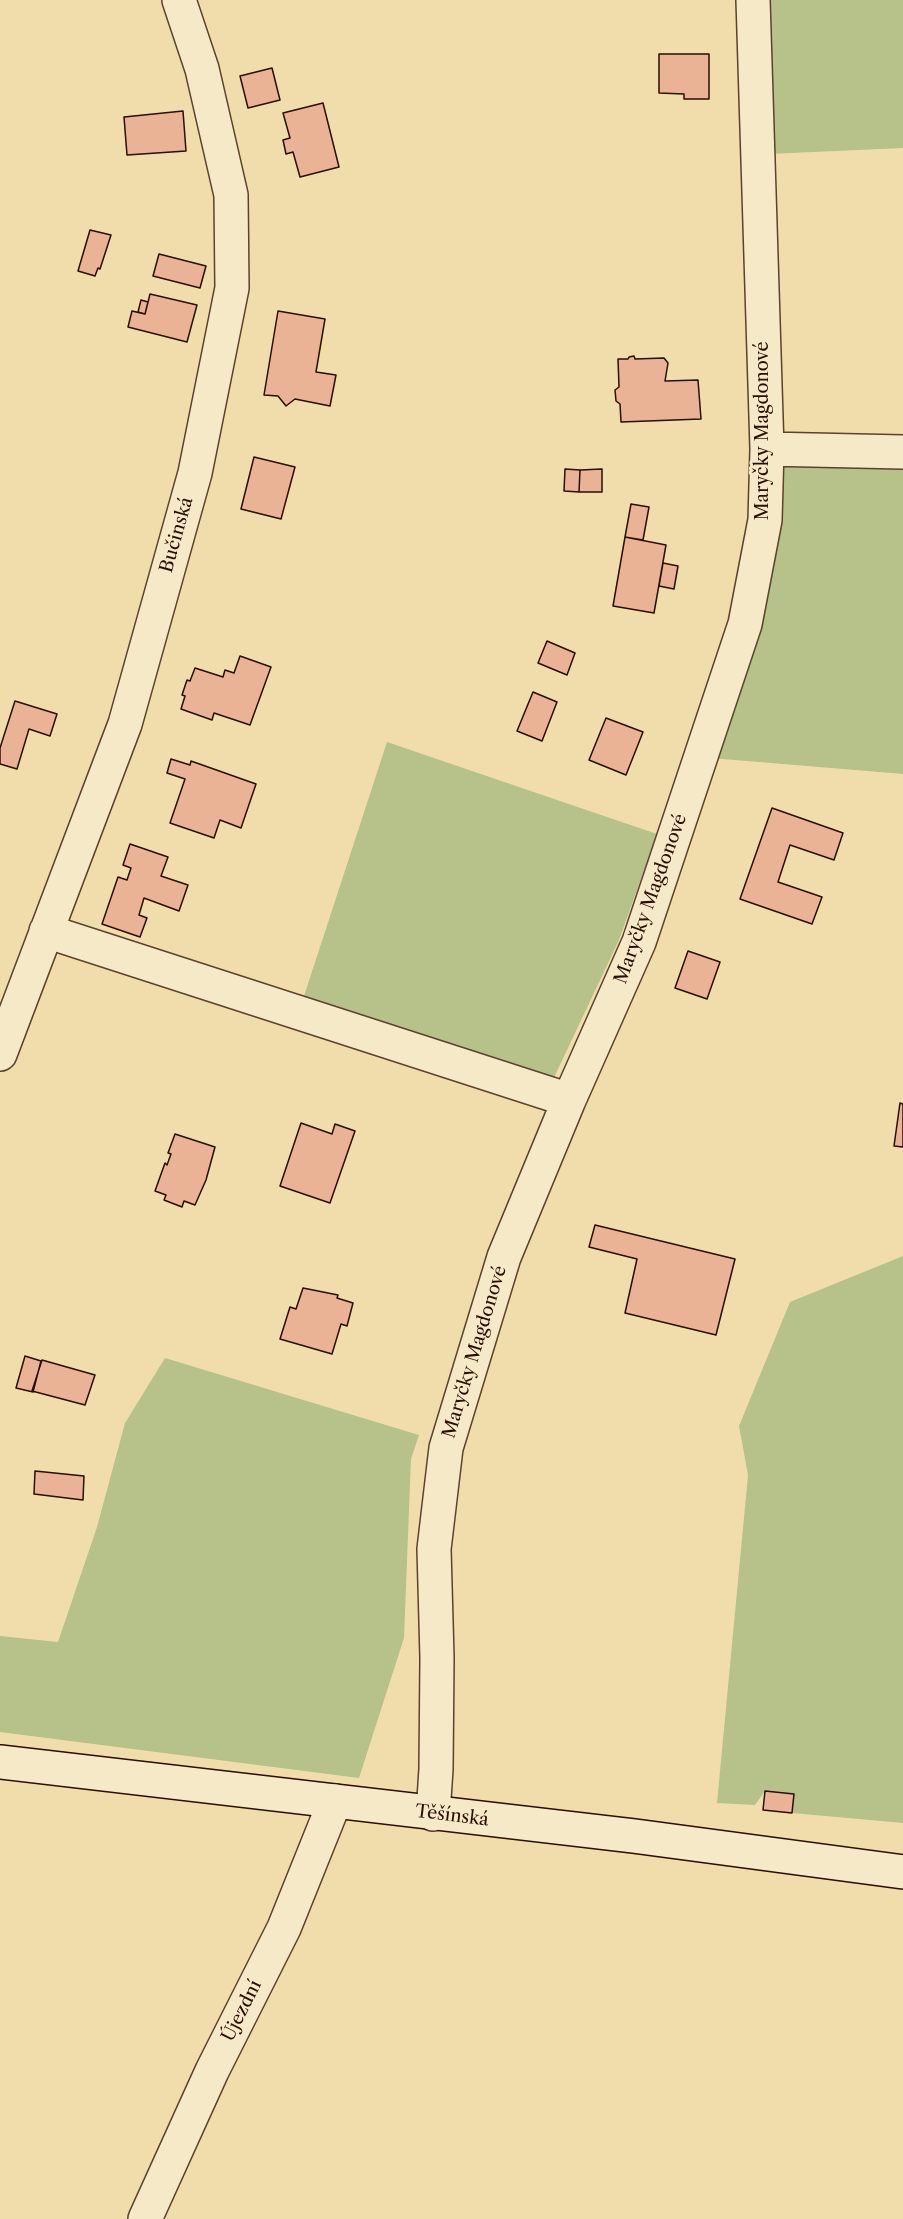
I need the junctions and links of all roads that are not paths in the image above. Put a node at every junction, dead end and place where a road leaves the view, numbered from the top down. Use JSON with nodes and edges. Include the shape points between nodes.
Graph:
{"nodes":[{"id":1,"x":179,"y":0,"type":"edge"},
{"id":2,"x":753,"y":0,"type":"edge"},
{"id":3,"x":767,"y":449,"type":"junction"},
{"id":4,"x":903,"y":452,"type":"edge"},
{"id":5,"x":46,"y":931,"type":"junction"},
{"id":6,"x":0,"y":1054,"type":"edge"},
{"id":7,"x":569,"y":1100,"type":"junction"},
{"id":8,"x":0,"y":1762,"type":"edge"},
{"id":9,"x":335,"y":1802,"type":"junction"},
{"id":10,"x":433,"y":1814,"type":"junction"},
{"id":11,"x":903,"y":1872,"type":"edge"},
{"id":12,"x":146,"y":2219,"type":"edge"}],
"edges":[{"from":1,"to":5,"type":"street","name":"Bučinská","via":[[202,69],[231,195],[232,288],[195,473],[125,724]]},
{"from":2,"to":3,"type":"street","name":"Maryčky Magdonové"},
{"from":3,"to":4,"type":"street"},
{"from":3,"to":7,"type":"street","name":"Maryčky Magdonové","via":[[765,520],[745,624],[639,942]]},
{"from":5,"to":6,"type":"street","name":"Bučinská"},
{"from":5,"to":7,"type":"street"},
{"from":7,"to":10,"type":"street","name":"Maryčky Magdonové","via":[[504,1257],[446,1448],[434,1549]]},
{"from":8,"to":9,"type":"street","name":"Těšínská"},
{"from":9,"to":10,"type":"street","name":"Těšínská"},
{"from":9,"to":12,"type":"street","name":"Újezdní","via":[[284,1928],[212,2071]]},
{"from":10,"to":11,"type":"street","name":"Těšínská"}]}
